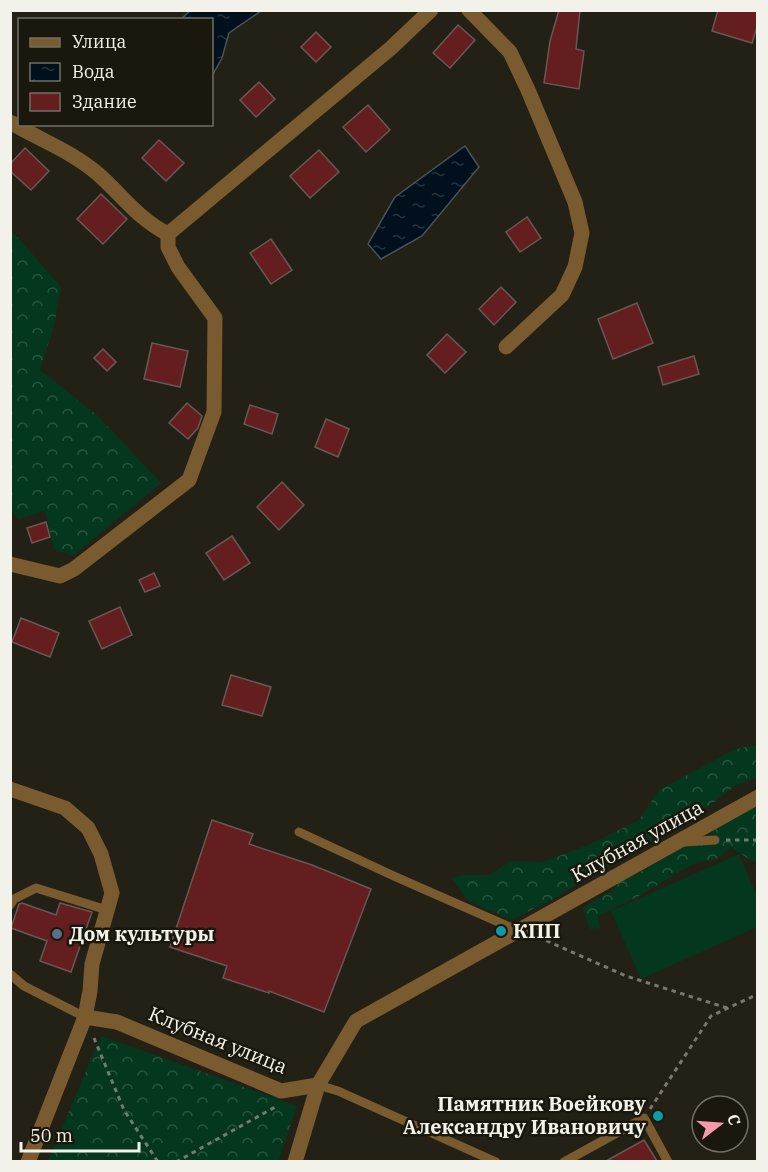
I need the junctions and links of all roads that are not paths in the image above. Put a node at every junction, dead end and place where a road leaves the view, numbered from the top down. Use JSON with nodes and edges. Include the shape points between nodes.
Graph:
{"nodes":[{"id":1,"x":431,"y":10,"type":"edge"},
{"id":2,"x":469,"y":10,"type":"edge"},
{"id":3,"x":10,"y":122,"type":"edge"},
{"id":4,"x":168,"y":234,"type":"junction"},
{"id":5,"x":506,"y":347,"type":"dead end"},
{"id":6,"x":10,"y":564,"type":"edge"},
{"id":7,"x":10,"y":789,"type":"edge"},
{"id":8,"x":758,"y":797,"type":"edge"},
{"id":9,"x":299,"y":832,"type":"dead end"},
{"id":10,"x":715,"y":840,"type":"road end"},
{"id":11,"x":680,"y":842,"type":"junction"},
{"id":12,"x":10,"y":906,"type":"edge"},
{"id":13,"x":107,"y":910,"type":"junction"},
{"id":14,"x":519,"y":931,"type":"junction"},
{"id":15,"x":10,"y":974,"type":"edge"},
{"id":16,"x":85,"y":1017,"type":"junction"},
{"id":17,"x":318,"y":1085,"type":"junction"},
{"id":18,"x":28,"y":1161,"type":"edge"},
{"id":19,"x":295,"y":1161,"type":"edge"},
{"id":20,"x":496,"y":1161,"type":"edge"},
{"id":21,"x":564,"y":1161,"type":"edge"},
{"id":22,"x":668,"y":1161,"type":"edge"}],
"edges":[{"from":1,"to":4,"type":"street"},
{"from":2,"to":5,"type":"street","via":[[510,52],[575,202],[582,233],[575,267],[562,295]]},
{"from":3,"to":4,"type":"street","via":[[98,173],[131,208]]},
{"from":4,"to":6,"type":"street","via":[[168,247],[178,267],[215,318],[214,412],[189,480],[75,569],[60,576]]},
{"from":7,"to":13,"type":"street","via":[[65,808],[88,828],[101,854],[112,893]]},
{"from":8,"to":11,"type":"street","name":"Клубная улица"},
{"from":9,"to":14,"type":"lane"},
{"from":10,"to":11,"type":"lane"},
{"from":11,"to":14,"type":"street","name":"Клубная улица"},
{"from":12,"to":13,"type":"lane","via":[[14,899],[36,888]]},
{"from":13,"to":16,"type":"street","via":[[92,964]]},
{"from":14,"to":17,"type":"street","name":"Клубная улица","via":[[356,1021]]},
{"from":15,"to":16,"type":"lane","via":[[24,986]]},
{"from":16,"to":17,"type":"street","name":"Клубная улица","via":[[117,1022],[281,1091]]},
{"from":16,"to":18,"type":"street"},
{"from":17,"to":19,"type":"street"},
{"from":17,"to":20,"type":"lane"},
{"from":21,"to":22,"type":"lane","via":[[644,1118]]}]}
